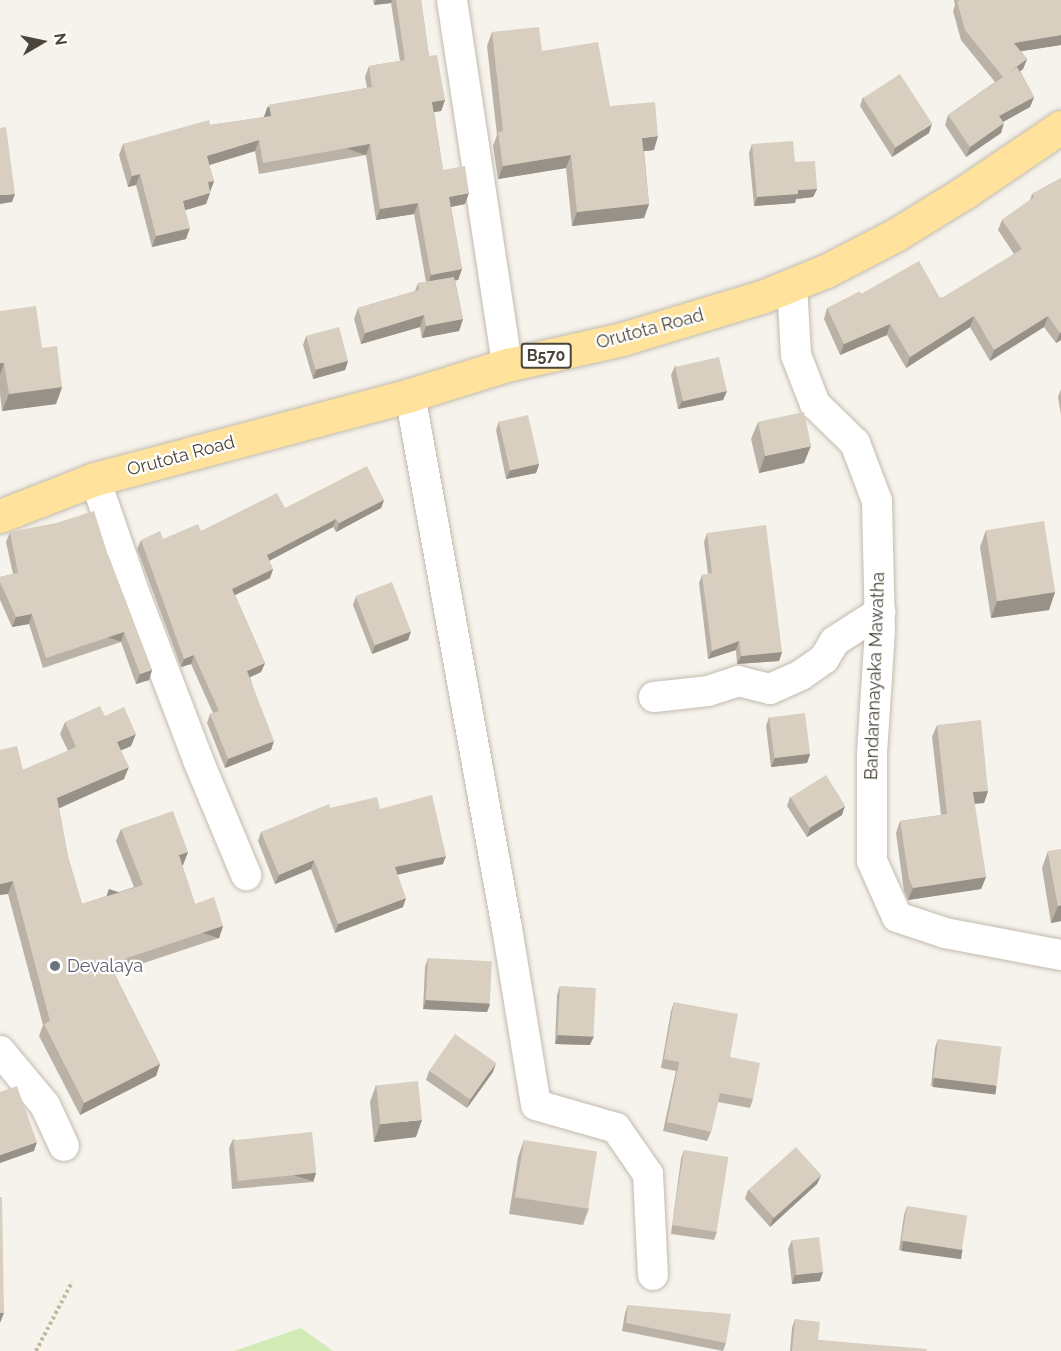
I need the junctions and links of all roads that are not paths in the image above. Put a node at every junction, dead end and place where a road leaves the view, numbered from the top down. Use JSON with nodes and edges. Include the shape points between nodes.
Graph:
{"nodes":[{"id":1,"x":452,"y":0,"type":"edge"},
{"id":2,"x":1061,"y":127,"type":"edge"},
{"id":3,"x":792,"y":285,"type":"junction"},
{"id":4,"x":507,"y":365,"type":"junction"},
{"id":5,"x":410,"y":395,"type":"junction"},
{"id":6,"x":95,"y":479,"type":"junction"},
{"id":7,"x":0,"y":516,"type":"edge"},
{"id":8,"x":880,"y":612,"type":"junction"},
{"id":9,"x":654,"y":697,"type":"dead end"},
{"id":10,"x":246,"y":876,"type":"dead end"},
{"id":11,"x":1061,"y":955,"type":"edge"},
{"id":12,"x":0,"y":1051,"type":"edge"},
{"id":13,"x":64,"y":1146,"type":"dead end"},
{"id":14,"x":653,"y":1275,"type":"dead end"}],
"edges":[{"from":1,"to":4,"type":"street"},
{"from":2,"to":3,"type":"main road","name":"Orutota Road","number":"B570","via":[[897,234]]},
{"from":3,"to":4,"type":"main road","name":"Orutota Road","number":"B570","via":[[622,339]]},
{"from":3,"to":8,"type":"street","name":"Bandaranayaka Mawatha","via":[[796,355],[815,404],[855,443],[877,501]]},
{"from":4,"to":5,"type":"main road","name":"Orutota Road","number":"B570"},
{"from":5,"to":6,"type":"main road","name":"Orutota Road","number":"B570"},
{"from":5,"to":14,"type":"street","via":[[536,1105],[616,1128],[648,1174]]},
{"from":6,"to":7,"type":"main road","name":"Orutota Road","number":"B570"},
{"from":6,"to":10,"type":"street","via":[[134,592]]},
{"from":8,"to":9,"type":"street","via":[[836,641],[824,659],[770,689],[738,681],[708,691]]},
{"from":8,"to":11,"type":"street","name":"Bandaranayaka Mawatha","via":[[872,754],[872,861],[897,917],[945,933]]},
{"from":12,"to":13,"type":"street","via":[[45,1105]]}]}
